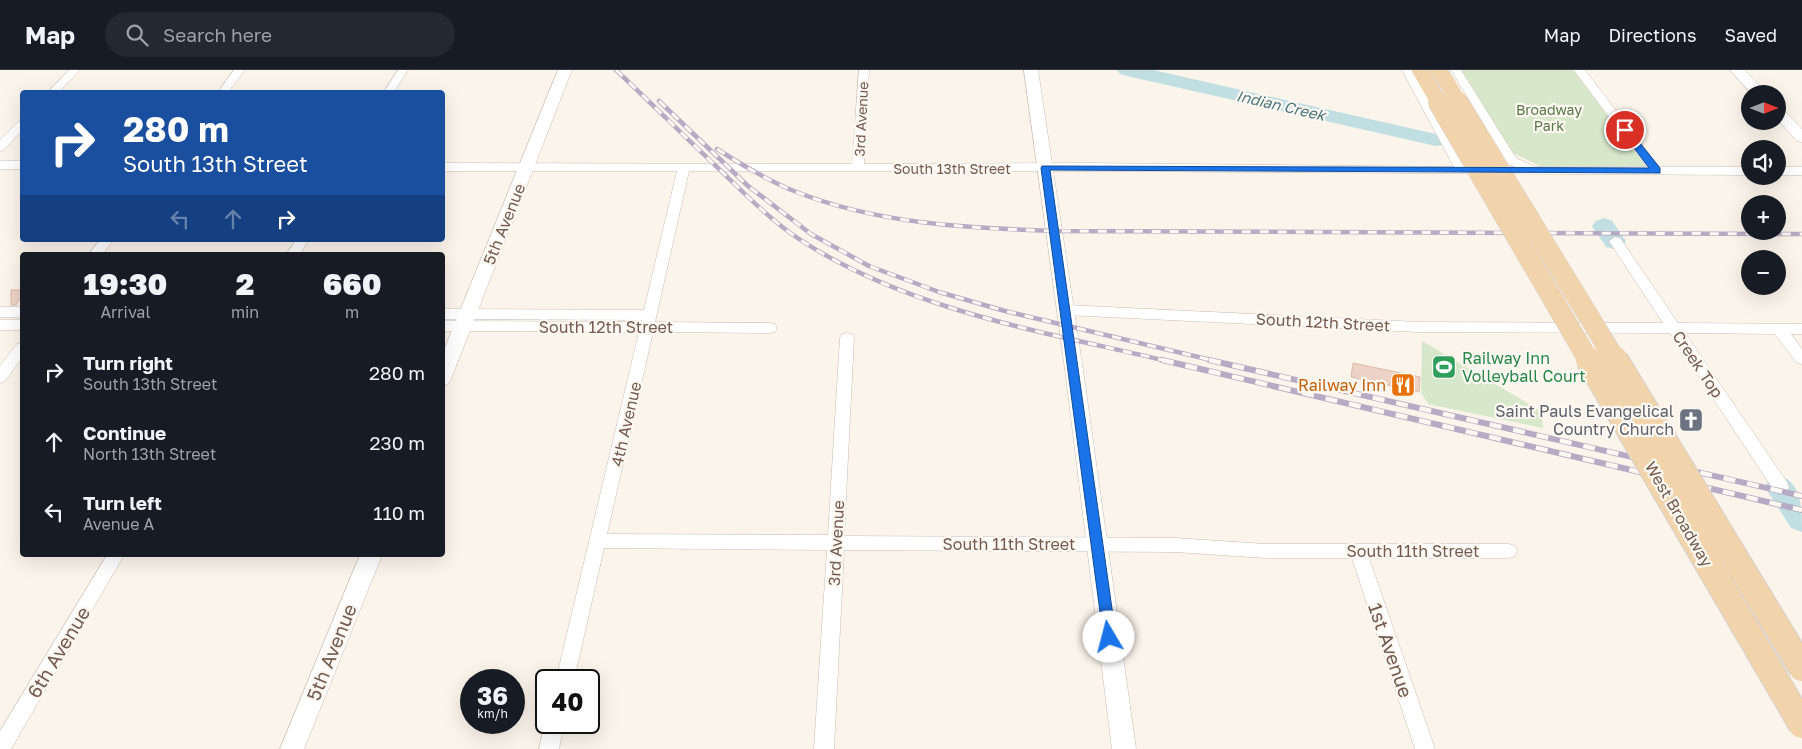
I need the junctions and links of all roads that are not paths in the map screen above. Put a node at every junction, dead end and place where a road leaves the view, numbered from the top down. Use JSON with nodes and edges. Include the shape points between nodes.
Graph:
{"nodes":[{"id":1,"x":75,"y":70,"type":"edge"},
{"id":2,"x":240,"y":70,"type":"edge"},
{"id":3,"x":403,"y":70,"type":"edge"},
{"id":4,"x":565,"y":70,"type":"edge"},
{"id":5,"x":864,"y":70,"type":"edge"},
{"id":6,"x":1031,"y":70,"type":"edge"},
{"id":7,"x":1407,"y":70,"type":"edge"},
{"id":8,"x":1420,"y":70,"type":"edge"},
{"id":9,"x":1439,"y":70,"type":"edge"},
{"id":10,"x":1456,"y":70,"type":"edge"},
{"id":11,"x":1579,"y":70,"type":"edge"},
{"id":12,"x":1737,"y":70,"type":"edge"},
{"id":13,"x":1751,"y":85,"type":"edge"},
{"id":14,"x":55,"y":90,"type":"edge"},
{"id":15,"x":225,"y":90,"type":"edge"},
{"id":16,"x":390,"y":90,"type":"edge"},
{"id":17,"x":1448,"y":102,"type":"junction"},
{"id":18,"x":1786,"y":121,"type":"edge"},
{"id":19,"x":20,"y":126,"type":"edge"},
{"id":20,"x":1802,"y":138,"type":"edge"},
{"id":21,"x":0,"y":148,"type":"edge"},
{"id":22,"x":0,"y":165,"type":"edge"},
{"id":23,"x":20,"y":165,"type":"edge"},
{"id":24,"x":445,"y":166,"type":"edge"},
{"id":25,"x":527,"y":166,"type":"junction"},
{"id":26,"x":684,"y":167,"type":"junction"},
{"id":27,"x":858,"y":168,"type":"junction"},
{"id":28,"x":1046,"y":168,"type":"junction"},
{"id":29,"x":1462,"y":170,"type":"junction"},
{"id":30,"x":1535,"y":170,"type":"junction"},
{"id":31,"x":1656,"y":170,"type":"junction"},
{"id":32,"x":1741,"y":171,"type":"edge"},
{"id":33,"x":1786,"y":171,"type":"edge"},
{"id":34,"x":1802,"y":171,"type":"edge"},
{"id":35,"x":1554,"y":180,"type":"dead end"},
{"id":36,"x":1615,"y":241,"type":"dead end"},
{"id":37,"x":105,"y":242,"type":"edge"},
{"id":38,"x":97,"y":252,"type":"edge"},
{"id":39,"x":1066,"y":310,"type":"junction"},
{"id":40,"x":0,"y":312,"type":"edge"},
{"id":41,"x":20,"y":312,"type":"edge"},
{"id":42,"x":445,"y":315,"type":"edge"},
{"id":43,"x":466,"y":320,"type":"junction"},
{"id":44,"x":650,"y":321,"type":"junction"},
{"id":45,"x":0,"y":325,"type":"edge"},
{"id":46,"x":20,"y":325,"type":"edge"},
{"id":47,"x":445,"y":325,"type":"edge"},
{"id":48,"x":770,"y":328,"type":"dead end"},
{"id":49,"x":1674,"y":328,"type":"junction"},
{"id":50,"x":1779,"y":329,"type":"junction"},
{"id":51,"x":1802,"y":329,"type":"edge"},
{"id":52,"x":847,"y":338,"type":"dead end"},
{"id":53,"x":20,"y":351,"type":"edge"},
{"id":54,"x":1802,"y":358,"type":"edge"},
{"id":55,"x":445,"y":371,"type":"edge"},
{"id":56,"x":0,"y":377,"type":"edge"},
{"id":57,"x":1781,"y":486,"type":"dead end"},
{"id":58,"x":599,"y":542,"type":"junction"},
{"id":59,"x":836,"y":543,"type":"junction"},
{"id":60,"x":1096,"y":544,"type":"junction"},
{"id":61,"x":1509,"y":551,"type":"dead end"},
{"id":62,"x":1358,"y":552,"type":"junction"},
{"id":63,"x":115,"y":557,"type":"edge"},
{"id":64,"x":370,"y":557,"type":"edge"},
{"id":65,"x":1802,"y":668,"type":"edge"},
{"id":66,"x":569,"y":669,"type":"edge"},
{"id":67,"x":1802,"y":725,"type":"edge"},
{"id":68,"x":552,"y":734,"type":"edge"},
{"id":69,"x":0,"y":749,"type":"edge"},
{"id":70,"x":292,"y":749,"type":"edge"},
{"id":71,"x":549,"y":749,"type":"edge"},
{"id":72,"x":824,"y":749,"type":"edge"},
{"id":73,"x":1124,"y":749,"type":"edge"},
{"id":74,"x":1424,"y":749,"type":"edge"}],
"edges":[{"from":1,"to":14,"type":"street"},
{"from":2,"to":15,"type":"street"},
{"from":3,"to":16,"type":"street"},
{"from":4,"to":25,"type":"street","name":"5th Avenue"},
{"from":5,"to":27,"type":"street","name":"3rd Avenue"},
{"from":6,"to":28,"type":"street"},
{"from":7,"to":29,"type":"street"},
{"from":8,"to":17,"type":"main road","name":"West Broadway"},
{"from":9,"to":17,"type":"main road","name":"West Broadway"},
{"from":10,"to":30,"type":"street","via":[[1512,161]]},
{"from":11,"to":31,"type":"street"},
{"from":12,"to":13,"type":"street"},
{"from":17,"to":65,"type":"main road","name":"West Broadway","bridge":true},
{"from":17,"to":67,"type":"main road","name":"West Broadway","bridge":true},
{"from":18,"to":20,"type":"street"},
{"from":19,"to":21,"type":"street"},
{"from":22,"to":23,"type":"street"},
{"from":24,"to":25,"type":"street","name":"South 13th Street"},
{"from":25,"to":26,"type":"street","name":"South 13th Street"},
{"from":25,"to":43,"type":"street","name":"5th Avenue"},
{"from":26,"to":27,"type":"street","name":"South 13th Street"},
{"from":26,"to":44,"type":"street","name":"4th Avenue"},
{"from":27,"to":28,"type":"street","name":"South 13th Street"},
{"from":28,"to":29,"type":"street","name":"South 13th Street"},
{"from":28,"to":39,"type":"street"},
{"from":29,"to":30,"type":"street","name":"South 13th Street"},
{"from":30,"to":31,"type":"street","name":"South 13th Street"},
{"from":30,"to":35,"type":"street"},
{"from":31,"to":32,"type":"street","name":"South 13th Street"},
{"from":33,"to":34,"type":"street"},
{"from":36,"to":49,"type":"street","name":"Creek Top"},
{"from":37,"to":38,"type":"street"},
{"from":39,"to":49,"type":"street","name":"South 12th Street","via":[[1418,327]]},
{"from":39,"to":60,"type":"street"},
{"from":40,"to":41,"type":"street"},
{"from":42,"to":43,"type":"street"},
{"from":43,"to":44,"type":"street","name":"South 12th Street"},
{"from":43,"to":47,"type":"street","name":"South 12th Street"},
{"from":43,"to":55,"type":"street","name":"5th Avenue"},
{"from":44,"to":48,"type":"street","name":"South 12th Street"},
{"from":44,"to":58,"type":"street","name":"4th Avenue"},
{"from":45,"to":46,"type":"street"},
{"from":49,"to":50,"type":"street","name":"South 12th Street"},
{"from":49,"to":57,"type":"street","name":"Creek Top"},
{"from":50,"to":51,"type":"street","name":"South 12th Street"},
{"from":50,"to":54,"type":"street"},
{"from":52,"to":59,"type":"street","name":"3rd Avenue"},
{"from":53,"to":56,"type":"street"},
{"from":58,"to":59,"type":"street","name":"South 11th Street"},
{"from":58,"to":66,"type":"street","name":"4th Avenue"},
{"from":59,"to":60,"type":"street","name":"South 11th Street"},
{"from":59,"to":72,"type":"street","name":"3rd Avenue"},
{"from":60,"to":62,"type":"street","name":"South 11th Street","via":[[1266,552]]},
{"from":60,"to":73,"type":"street"},
{"from":61,"to":62,"type":"street","name":"South 11th Street"},
{"from":62,"to":74,"type":"street","name":"1st Avenue"},
{"from":63,"to":69,"type":"street","name":"6th Avenue"},
{"from":64,"to":70,"type":"street","name":"5th Avenue"},
{"from":68,"to":71,"type":"street"}]}
